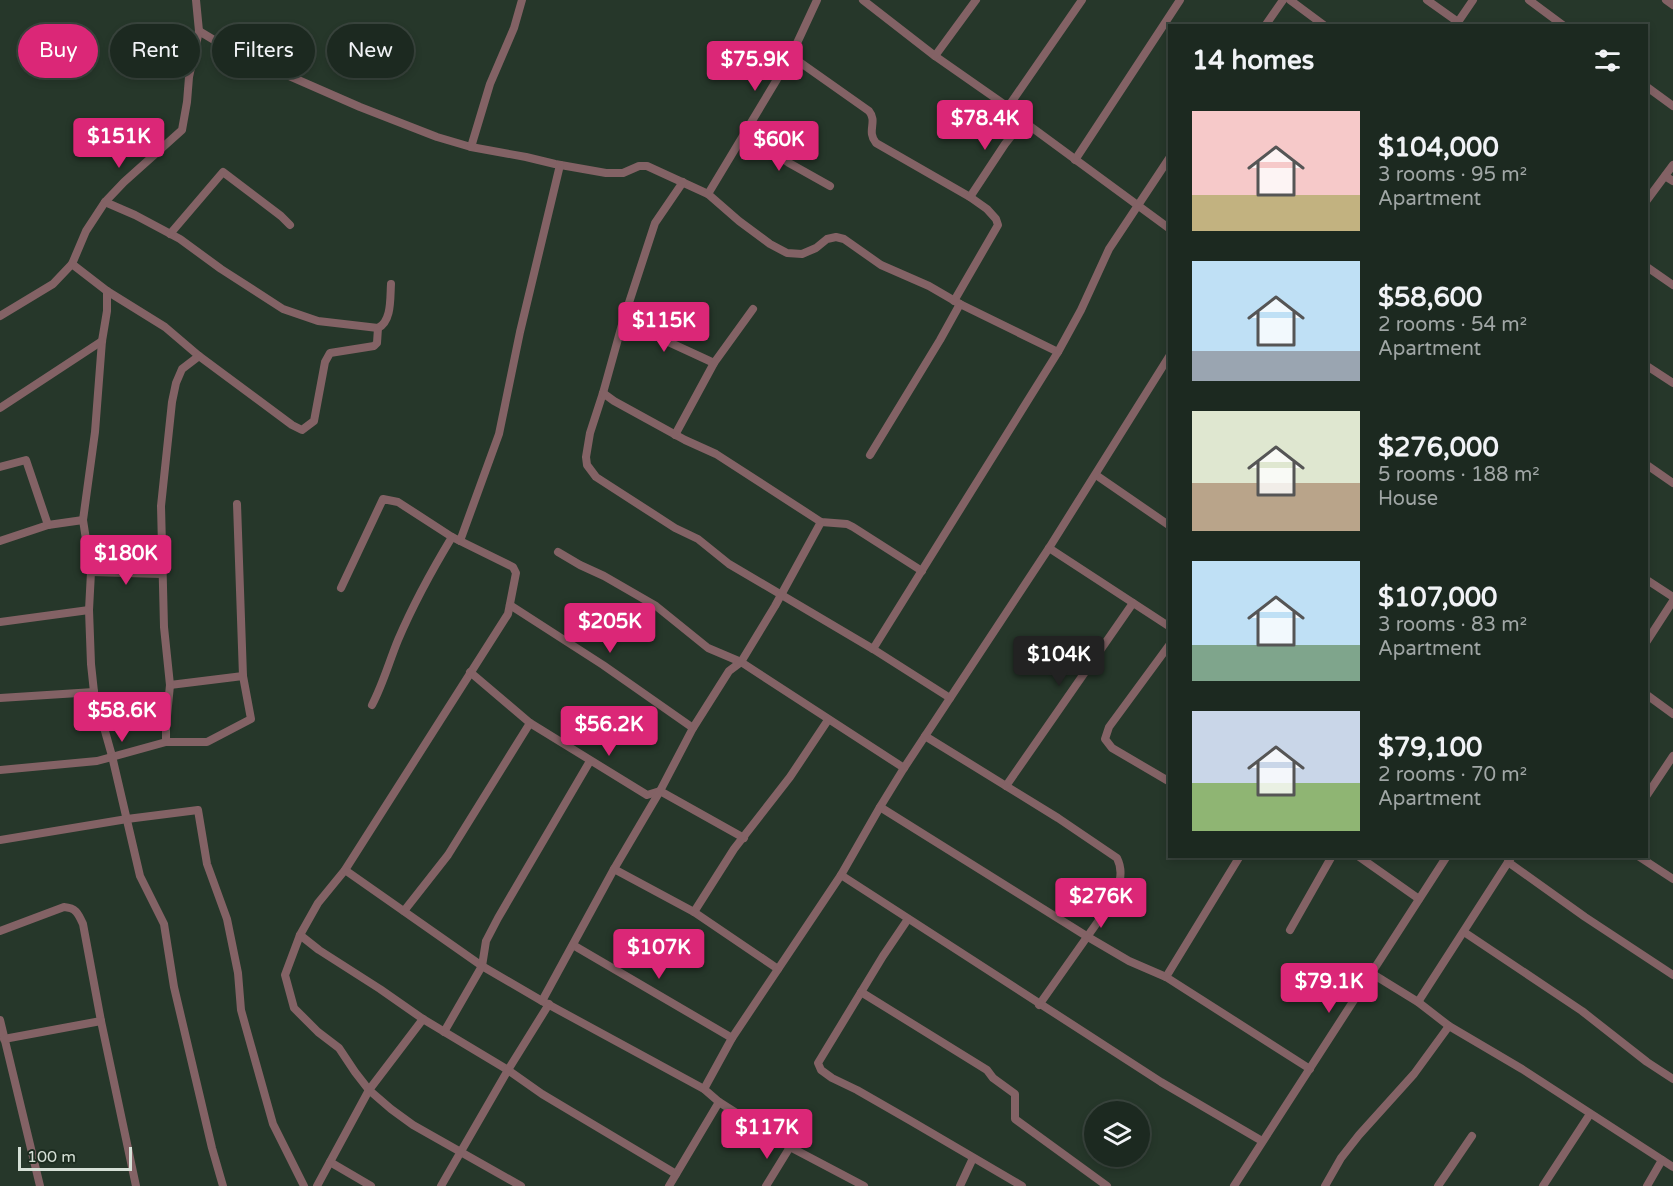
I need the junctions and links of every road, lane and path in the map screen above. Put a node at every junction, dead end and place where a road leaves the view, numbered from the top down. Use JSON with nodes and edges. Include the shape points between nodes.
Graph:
{"nodes":[{"id":1,"x":196,"y":0,"type":"edge"},
{"id":2,"x":522,"y":0,"type":"edge"},
{"id":3,"x":817,"y":0,"type":"edge"},
{"id":4,"x":976,"y":0,"type":"edge"},
{"id":5,"x":1082,"y":0,"type":"edge"},
{"id":6,"x":1180,"y":0,"type":"edge"},
{"id":7,"x":1283,"y":0,"type":"edge"},
{"id":8,"x":1290,"y":0,"type":"edge"},
{"id":9,"x":1427,"y":0,"type":"edge"},
{"id":10,"x":1473,"y":0,"type":"edge"},
{"id":11,"x":1529,"y":0,"type":"edge"},
{"id":12,"x":1666,"y":0,"type":"edge"},
{"id":13,"x":867,"y":1,"type":"edge"},
{"id":14,"x":1673,"y":5,"type":"edge"},
{"id":15,"x":198,"y":24,"type":"edge"},
{"id":16,"x":1266,"y":24,"type":"edge"},
{"id":17,"x":1322,"y":24,"type":"edge"},
{"id":18,"x":1457,"y":24,"type":"edge"},
{"id":19,"x":1561,"y":24,"type":"edge"},
{"id":20,"x":200,"y":32,"type":"edge"},
{"id":21,"x":791,"y":56,"type":"junction"},
{"id":22,"x":936,"y":56,"type":"junction"},
{"id":23,"x":189,"y":78,"type":"edge"},
{"id":24,"x":1648,"y":88,"type":"edge"},
{"id":25,"x":1673,"y":106,"type":"edge"},
{"id":26,"x":1008,"y":107,"type":"junction"},
{"id":27,"x":1023,"y":121,"type":"junction"},
{"id":28,"x":746,"y":131,"type":"junction"},
{"id":29,"x":471,"y":147,"type":"junction"},
{"id":30,"x":1076,"y":160,"type":"junction"},
{"id":31,"x":1168,"y":160,"type":"edge"},
{"id":32,"x":560,"y":165,"type":"junction"},
{"id":33,"x":1673,"y":165,"type":"edge"},
{"id":34,"x":1669,"y":179,"type":"edge"},
{"id":35,"x":683,"y":182,"type":"junction"},
{"id":36,"x":830,"y":186,"type":"dead end"},
{"id":37,"x":708,"y":194,"type":"junction"},
{"id":38,"x":1649,"y":194,"type":"edge"},
{"id":39,"x":970,"y":197,"type":"junction"},
{"id":40,"x":105,"y":202,"type":"junction"},
{"id":41,"x":1138,"y":206,"type":"junction"},
{"id":42,"x":290,"y":225,"type":"dead end"},
{"id":43,"x":1168,"y":228,"type":"edge"},
{"id":44,"x":170,"y":234,"type":"junction"},
{"id":45,"x":72,"y":264,"type":"junction"},
{"id":46,"x":1648,"y":268,"type":"edge"},
{"id":47,"x":391,"y":284,"type":"dead end"},
{"id":48,"x":1673,"y":285,"type":"edge"},
{"id":49,"x":107,"y":291,"type":"junction"},
{"id":50,"x":957,"y":302,"type":"junction"},
{"id":51,"x":753,"y":309,"type":"dead end"},
{"id":52,"x":0,"y":316,"type":"edge"},
{"id":53,"x":623,"y":321,"type":"junction"},
{"id":54,"x":378,"y":328,"type":"junction"},
{"id":55,"x":102,"y":341,"type":"junction"},
{"id":56,"x":1058,"y":352,"type":"junction"},
{"id":57,"x":199,"y":356,"type":"junction"},
{"id":58,"x":1168,"y":358,"type":"edge"},
{"id":59,"x":714,"y":363,"type":"junction"},
{"id":60,"x":1648,"y":367,"type":"edge"},
{"id":61,"x":1673,"y":383,"type":"edge"},
{"id":62,"x":603,"y":393,"type":"junction"},
{"id":63,"x":0,"y":408,"type":"edge"},
{"id":64,"x":675,"y":435,"type":"junction"},
{"id":65,"x":870,"y":454,"type":"dead end"},
{"id":66,"x":1648,"y":466,"type":"edge"},
{"id":67,"x":0,"y":467,"type":"edge"},
{"id":68,"x":1096,"y":475,"type":"junction"},
{"id":69,"x":1673,"y":483,"type":"edge"},
{"id":70,"x":237,"y":504,"type":"dead end"},
{"id":71,"x":83,"y":520,"type":"junction"},
{"id":72,"x":821,"y":522,"type":"junction"},
{"id":73,"x":48,"y":525,"type":"junction"},
{"id":74,"x":1168,"y":525,"type":"edge"},
{"id":75,"x":456,"y":539,"type":"junction"},
{"id":76,"x":0,"y":541,"type":"edge"},
{"id":77,"x":1049,"y":548,"type":"junction"},
{"id":78,"x":558,"y":552,"type":"dead end"},
{"id":79,"x":922,"y":571,"type":"junction"},
{"id":80,"x":91,"y":572,"type":"junction"},
{"id":81,"x":162,"y":574,"type":"junction"},
{"id":82,"x":1648,"y":581,"type":"edge"},
{"id":83,"x":341,"y":588,"type":"dead end"},
{"id":84,"x":780,"y":594,"type":"junction"},
{"id":85,"x":1673,"y":599,"type":"edge"},
{"id":86,"x":1133,"y":603,"type":"junction"},
{"id":87,"x":510,"y":605,"type":"junction"},
{"id":88,"x":89,"y":610,"type":"junction"},
{"id":89,"x":0,"y":622,"type":"edge"},
{"id":90,"x":1168,"y":626,"type":"edge"},
{"id":91,"x":1648,"y":639,"type":"edge"},
{"id":92,"x":1168,"y":647,"type":"edge"},
{"id":93,"x":873,"y":649,"type":"junction"},
{"id":94,"x":741,"y":662,"type":"junction"},
{"id":95,"x":470,"y":672,"type":"junction"},
{"id":96,"x":243,"y":676,"type":"junction"},
{"id":97,"x":170,"y":685,"type":"junction"},
{"id":98,"x":94,"y":692,"type":"junction"},
{"id":99,"x":1648,"y":696,"type":"edge"},
{"id":100,"x":0,"y":698,"type":"edge"},
{"id":101,"x":950,"y":698,"type":"junction"},
{"id":102,"x":372,"y":705,"type":"dead end"},
{"id":103,"x":1673,"y":714,"type":"edge"},
{"id":104,"x":828,"y":720,"type":"junction"},
{"id":105,"x":530,"y":723,"type":"junction"},
{"id":106,"x":693,"y":728,"type":"junction"},
{"id":107,"x":925,"y":736,"type":"junction"},
{"id":108,"x":166,"y":742,"type":"junction"},
{"id":109,"x":112,"y":756,"type":"junction"},
{"id":110,"x":1673,"y":756,"type":"edge"},
{"id":111,"x":590,"y":761,"type":"junction"},
{"id":112,"x":904,"y":768,"type":"junction"},
{"id":113,"x":0,"y":770,"type":"edge"},
{"id":114,"x":1168,"y":781,"type":"edge"},
{"id":115,"x":1006,"y":786,"type":"junction"},
{"id":116,"x":660,"y":791,"type":"junction"},
{"id":117,"x":1648,"y":794,"type":"edge"},
{"id":118,"x":880,"y":807,"type":"junction"},
{"id":119,"x":127,"y":819,"type":"junction"},
{"id":120,"x":744,"y":838,"type":"junction"},
{"id":121,"x":0,"y":840,"type":"edge"},
{"id":122,"x":1239,"y":858,"type":"edge"},
{"id":123,"x":1331,"y":858,"type":"edge"},
{"id":124,"x":1361,"y":858,"type":"edge"},
{"id":125,"x":1446,"y":858,"type":"edge"},
{"id":126,"x":1641,"y":858,"type":"edge"},
{"id":127,"x":1510,"y":859,"type":"edge"},
{"id":128,"x":614,"y":869,"type":"junction"},
{"id":129,"x":345,"y":870,"type":"junction"},
{"id":130,"x":841,"y":875,"type":"junction"},
{"id":131,"x":1673,"y":879,"type":"edge"},
{"id":132,"x":1419,"y":900,"type":"junction"},
{"id":133,"x":404,"y":911,"type":"junction"},
{"id":134,"x":694,"y":912,"type":"junction"},
{"id":135,"x":908,"y":918,"type":"junction"},
{"id":136,"x":1290,"y":930,"type":"dead end"},
{"id":137,"x":0,"y":931,"type":"edge"},
{"id":138,"x":1464,"y":932,"type":"junction"},
{"id":139,"x":300,"y":935,"type":"junction"},
{"id":140,"x":1088,"y":937,"type":"junction"},
{"id":141,"x":573,"y":945,"type":"junction"},
{"id":142,"x":482,"y":966,"type":"junction"},
{"id":143,"x":778,"y":969,"type":"junction"},
{"id":144,"x":1371,"y":973,"type":"junction"},
{"id":145,"x":1673,"y":975,"type":"edge"},
{"id":146,"x":1166,"y":977,"type":"junction"},
{"id":147,"x":861,"y":992,"type":"junction"},
{"id":148,"x":1418,"y":1002,"type":"junction"},
{"id":149,"x":546,"y":1003,"type":"junction"},
{"id":150,"x":1040,"y":1005,"type":"junction"},
{"id":151,"x":423,"y":1019,"type":"junction"},
{"id":152,"x":0,"y":1021,"type":"edge"},
{"id":153,"x":101,"y":1021,"type":"junction"},
{"id":154,"x":1449,"y":1026,"type":"junction"},
{"id":155,"x":444,"y":1032,"type":"junction"},
{"id":156,"x":732,"y":1038,"type":"junction"},
{"id":157,"x":4,"y":1039,"type":"junction"},
{"id":158,"x":1310,"y":1069,"type":"junction"},
{"id":159,"x":508,"y":1070,"type":"junction"},
{"id":160,"x":1673,"y":1079,"type":"edge"},
{"id":161,"x":704,"y":1089,"type":"junction"},
{"id":162,"x":369,"y":1090,"type":"junction"},
{"id":163,"x":719,"y":1102,"type":"junction"},
{"id":164,"x":1590,"y":1114,"type":"junction"},
{"id":165,"x":1472,"y":1136,"type":"dead end"},
{"id":166,"x":1262,"y":1141,"type":"junction"},
{"id":167,"x":790,"y":1146,"type":"junction"},
{"id":168,"x":461,"y":1152,"type":"junction"},
{"id":169,"x":974,"y":1158,"type":"junction"},
{"id":170,"x":1662,"y":1160,"type":"junction"},
{"id":171,"x":330,"y":1161,"type":"junction"},
{"id":172,"x":1673,"y":1167,"type":"edge"},
{"id":173,"x":676,"y":1174,"type":"junction"},
{"id":174,"x":40,"y":1186,"type":"edge"},
{"id":175,"x":136,"y":1186,"type":"edge"},
{"id":176,"x":223,"y":1186,"type":"edge"},
{"id":177,"x":304,"y":1186,"type":"edge"},
{"id":178,"x":317,"y":1186,"type":"edge"},
{"id":179,"x":371,"y":1186,"type":"edge"},
{"id":180,"x":441,"y":1186,"type":"edge"},
{"id":181,"x":520,"y":1186,"type":"edge"},
{"id":182,"x":669,"y":1186,"type":"edge"},
{"id":183,"x":766,"y":1186,"type":"edge"},
{"id":184,"x":864,"y":1186,"type":"edge"},
{"id":185,"x":960,"y":1186,"type":"edge"},
{"id":186,"x":1022,"y":1186,"type":"edge"},
{"id":187,"x":1107,"y":1186,"type":"edge"},
{"id":188,"x":1234,"y":1186,"type":"edge"},
{"id":189,"x":1325,"y":1186,"type":"edge"},
{"id":190,"x":1438,"y":1186,"type":"edge"},
{"id":191,"x":1543,"y":1186,"type":"edge"},
{"id":192,"x":1647,"y":1186,"type":"edge"}],
"edges":[{"from":1,"to":15,"type":"street"},
{"from":2,"to":29,"type":"street"},
{"from":3,"to":21,"type":"street"},
{"from":4,"to":22,"type":"street"},
{"from":5,"to":26,"type":"street"},
{"from":6,"to":30,"type":"street"},
{"from":7,"to":16,"type":"street"},
{"from":8,"to":17,"type":"street"},
{"from":9,"to":18,"type":"street"},
{"from":10,"to":18,"type":"street"},
{"from":11,"to":19,"type":"street"},
{"from":12,"to":14,"type":"street"},
{"from":13,"to":22,"type":"street"},
{"from":20,"to":29,"type":"street","via":[[234,52],[360,107]]},
{"from":21,"to":28,"type":"street"},
{"from":21,"to":39,"type":"street","via":[[870,111],[871,134],[876,143]]},
{"from":22,"to":26,"type":"street"},
{"from":23,"to":40,"type":"street","via":[[182,130]]},
{"from":24,"to":25,"type":"street"},
{"from":26,"to":27,"type":"street"},
{"from":27,"to":30,"type":"street"},
{"from":27,"to":39,"type":"street"},
{"from":28,"to":36,"type":"street","via":[[789,163]]},
{"from":28,"to":37,"type":"street"},
{"from":29,"to":32,"type":"street"},
{"from":30,"to":41,"type":"street"},
{"from":31,"to":41,"type":"street"},
{"from":32,"to":35,"type":"street","via":[[606,173],[647,166]]},
{"from":32,"to":75,"type":"street","via":[[499,434]]},
{"from":33,"to":34,"type":"street"},
{"from":34,"to":38,"type":"street"},
{"from":35,"to":37,"type":"street"},
{"from":35,"to":53,"type":"street","via":[[655,223]]},
{"from":37,"to":50,"type":"street","via":[[770,244],[788,253],[802,254],[827,240],[844,239],[881,265]]},
{"from":39,"to":50,"type":"street","via":[[987,209],[998,225]]},
{"from":40,"to":44,"type":"street"},
{"from":40,"to":45,"type":"street","via":[[86,231]]},
{"from":41,"to":43,"type":"street"},
{"from":41,"to":56,"type":"street","via":[[1109,249]]},
{"from":42,"to":44,"type":"street","via":[[223,172]]},
{"from":44,"to":54,"type":"street","via":[[282,309],[318,321]]},
{"from":45,"to":49,"type":"street"},
{"from":45,"to":52,"type":"street","via":[[53,284]]},
{"from":46,"to":48,"type":"street"},
{"from":47,"to":54,"type":"street","via":[[388,318]]},
{"from":49,"to":55,"type":"street"},
{"from":49,"to":57,"type":"street","via":[[165,327]]},
{"from":50,"to":56,"type":"street"},
{"from":50,"to":65,"type":"street","via":[[940,340]]},
{"from":51,"to":59,"type":"street"},
{"from":53,"to":59,"type":"street"},
{"from":53,"to":62,"type":"street"},
{"from":54,"to":57,"type":"street","via":[[374,346],[330,353],[314,421],[302,430]]},
{"from":55,"to":63,"type":"street"},
{"from":55,"to":71,"type":"street"},
{"from":56,"to":79,"type":"street"},
{"from":57,"to":81,"type":"street","via":[[182,369],[172,402],[161,506]]},
{"from":58,"to":68,"type":"street"},
{"from":59,"to":64,"type":"street"},
{"from":60,"to":61,"type":"street"},
{"from":62,"to":64,"type":"street"},
{"from":62,"to":84,"type":"street","via":[[586,457],[596,477]]},
{"from":64,"to":72,"type":"street","via":[[716,453]]},
{"from":66,"to":69,"type":"street"},
{"from":67,"to":73,"type":"street","via":[[26,460]]},
{"from":68,"to":74,"type":"street"},
{"from":68,"to":77,"type":"street"},
{"from":70,"to":96,"type":"street"},
{"from":71,"to":73,"type":"street"},
{"from":71,"to":80,"type":"street"},
{"from":72,"to":79,"type":"street","via":[[847,524]]},
{"from":72,"to":84,"type":"street"},
{"from":73,"to":76,"type":"street"},
{"from":75,"to":83,"type":"street","via":[[398,502],[383,499]]},
{"from":75,"to":87,"type":"street","via":[[513,567],[516,573]]},
{"from":75,"to":102,"type":"street","via":[[436,563]]},
{"from":77,"to":86,"type":"street"},
{"from":77,"to":101,"type":"street"},
{"from":78,"to":94,"type":"street","via":[[656,606],[708,648]]},
{"from":79,"to":93,"type":"street"},
{"from":80,"to":81,"type":"street"},
{"from":80,"to":88,"type":"street"},
{"from":81,"to":97,"type":"street"},
{"from":82,"to":85,"type":"street"},
{"from":84,"to":93,"type":"street"},
{"from":84,"to":94,"type":"street"},
{"from":85,"to":91,"type":"street"},
{"from":86,"to":90,"type":"street"},
{"from":86,"to":115,"type":"street"},
{"from":87,"to":95,"type":"street"},
{"from":87,"to":106,"type":"street"},
{"from":88,"to":89,"type":"street"},
{"from":88,"to":98,"type":"street"},
{"from":92,"to":114,"type":"street","via":[[1109,727],[1105,739],[1112,748]]},
{"from":93,"to":101,"type":"street"},
{"from":94,"to":104,"type":"street"},
{"from":94,"to":106,"type":"street","via":[[729,671]]},
{"from":95,"to":105,"type":"street"},
{"from":95,"to":129,"type":"street"},
{"from":96,"to":97,"type":"street"},
{"from":96,"to":108,"type":"street","via":[[251,719],[207,742]]},
{"from":97,"to":108,"type":"street"},
{"from":98,"to":100,"type":"street"},
{"from":98,"to":109,"type":"street"},
{"from":99,"to":103,"type":"street"},
{"from":101,"to":107,"type":"street"},
{"from":104,"to":112,"type":"street"},
{"from":104,"to":120,"type":"street"},
{"from":105,"to":111,"type":"street"},
{"from":105,"to":133,"type":"street","via":[[448,855]]},
{"from":106,"to":116,"type":"street"},
{"from":107,"to":112,"type":"street"},
{"from":107,"to":115,"type":"street"},
{"from":108,"to":109,"type":"street"},
{"from":109,"to":113,"type":"street","via":[[98,761]]},
{"from":109,"to":119,"type":"street"},
{"from":110,"to":117,"type":"street"},
{"from":111,"to":116,"type":"street","via":[[647,795]]},
{"from":111,"to":142,"type":"street","via":[[498,918],[486,941]]},
{"from":112,"to":118,"type":"street"},
{"from":115,"to":140,"type":"street","via":[[1117,858],[1119,884]]},
{"from":116,"to":120,"type":"street"},
{"from":116,"to":128,"type":"street"},
{"from":118,"to":130,"type":"street"},
{"from":118,"to":140,"type":"street"},
{"from":119,"to":121,"type":"street"},
{"from":119,"to":176,"type":"street","via":[[140,876],[164,924],[174,987]]},
{"from":119,"to":177,"type":"street","via":[[198,810],[207,864],[226,919],[238,973],[241,1010],[273,1124]]},
{"from":120,"to":134,"type":"street"},
{"from":122,"to":146,"type":"street"},
{"from":123,"to":136,"type":"street"},
{"from":124,"to":132,"type":"street"},
{"from":125,"to":132,"type":"street"},
{"from":126,"to":131,"type":"street"},
{"from":127,"to":138,"type":"street"},
{"from":127,"to":145,"type":"street","via":[[1585,917]]},
{"from":128,"to":134,"type":"street"},
{"from":128,"to":141,"type":"street"},
{"from":129,"to":133,"type":"street"},
{"from":129,"to":139,"type":"street","via":[[318,903]]},
{"from":130,"to":135,"type":"street"},
{"from":130,"to":143,"type":"street"},
{"from":132,"to":144,"type":"street"},
{"from":133,"to":142,"type":"street"},
{"from":134,"to":143,"type":"street"},
{"from":135,"to":147,"type":"street"},
{"from":135,"to":150,"type":"street"},
{"from":137,"to":153,"type":"street","via":[[64,907],[72,908],[83,924]]},
{"from":138,"to":148,"type":"street"},
{"from":138,"to":160,"type":"street","via":[[1582,1011]]},
{"from":139,"to":151,"type":"street"},
{"from":139,"to":162,"type":"street","via":[[285,975],[294,1008],[339,1048]]},
{"from":140,"to":146,"type":"street"},
{"from":140,"to":150,"type":"street"},
{"from":141,"to":149,"type":"street"},
{"from":141,"to":156,"type":"street"},
{"from":142,"to":149,"type":"street"},
{"from":142,"to":155,"type":"street"},
{"from":143,"to":156,"type":"street"},
{"from":144,"to":148,"type":"street"},
{"from":144,"to":158,"type":"street"},
{"from":146,"to":158,"type":"street"},
{"from":147,"to":169,"type":"street","via":[[818,1063],[821,1070]]},
{"from":147,"to":187,"type":"street","via":[[987,1070],[1015,1094],[1015,1119]]},
{"from":148,"to":154,"type":"street"},
{"from":149,"to":159,"type":"street"},
{"from":149,"to":161,"type":"street"},
{"from":150,"to":166,"type":"street"},
{"from":151,"to":155,"type":"street"},
{"from":151,"to":162,"type":"street"},
{"from":152,"to":157,"type":"street"},
{"from":153,"to":157,"type":"street"},
{"from":153,"to":175,"type":"street"},
{"from":154,"to":164,"type":"street"},
{"from":154,"to":189,"type":"street","via":[[1414,1074],[1359,1135]]},
{"from":155,"to":159,"type":"street"},
{"from":156,"to":161,"type":"street"},
{"from":157,"to":174,"type":"street"},
{"from":158,"to":166,"type":"street"},
{"from":159,"to":168,"type":"street"},
{"from":159,"to":173,"type":"street"},
{"from":161,"to":163,"type":"street"},
{"from":162,"to":168,"type":"street","via":[[413,1125]]},
{"from":162,"to":171,"type":"street"},
{"from":163,"to":167,"type":"street"},
{"from":163,"to":173,"type":"street"},
{"from":164,"to":170,"type":"street"},
{"from":164,"to":191,"type":"street"},
{"from":165,"to":190,"type":"street"},
{"from":166,"to":188,"type":"street"},
{"from":167,"to":183,"type":"street"},
{"from":167,"to":184,"type":"street"},
{"from":168,"to":180,"type":"street"},
{"from":168,"to":181,"type":"street"},
{"from":169,"to":185,"type":"street"},
{"from":169,"to":186,"type":"street"},
{"from":170,"to":172,"type":"street"},
{"from":170,"to":192,"type":"street"},
{"from":171,"to":178,"type":"street"},
{"from":171,"to":179,"type":"street"},
{"from":173,"to":182,"type":"street"}]}
